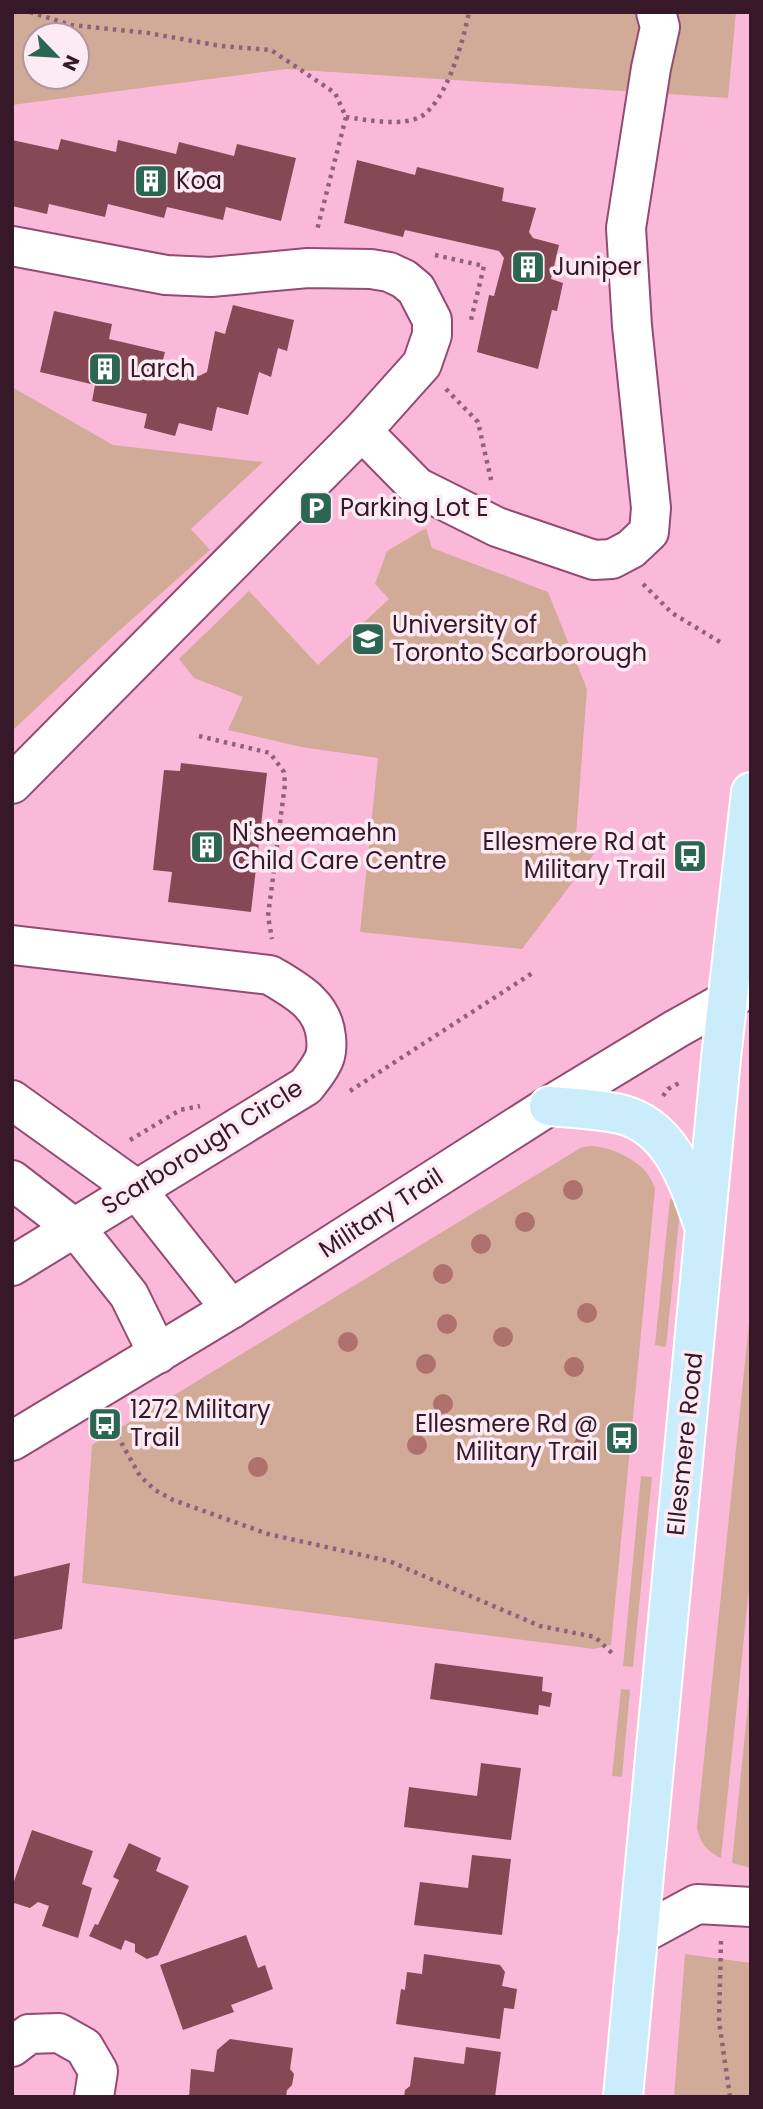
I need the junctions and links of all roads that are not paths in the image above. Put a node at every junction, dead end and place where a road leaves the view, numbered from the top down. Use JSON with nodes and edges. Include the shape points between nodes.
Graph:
{"nodes":[{"id":1,"x":656,"y":12,"type":"edge"},
{"id":2,"x":12,"y":246,"type":"edge"},
{"id":3,"x":362,"y":431,"type":"junction"},
{"id":4,"x":12,"y":785,"type":"edge"},
{"id":5,"x":751,"y":792,"type":"edge"},
{"id":6,"x":12,"y":945,"type":"edge"},
{"id":7,"x":739,"y":994,"type":"edge"},
{"id":8,"x":12,"y":1100,"type":"edge"},
{"id":9,"x":549,"y":1106,"type":"junction"},
{"id":10,"x":12,"y":1181,"type":"edge"},
{"id":11,"x":136,"y":1189,"type":"junction"},
{"id":12,"x":74,"y":1227,"type":"junction"},
{"id":13,"x":706,"y":1231,"type":"junction"},
{"id":14,"x":12,"y":1266,"type":"edge"},
{"id":15,"x":231,"y":1309,"type":"junction"},
{"id":16,"x":158,"y":1354,"type":"junction"},
{"id":17,"x":12,"y":1441,"type":"edge"},
{"id":18,"x":736,"y":1907,"type":"edge"},
{"id":19,"x":638,"y":1936,"type":"junction"},
{"id":20,"x":12,"y":2047,"type":"edge"},
{"id":21,"x":94,"y":2097,"type":"edge"},
{"id":22,"x":623,"y":2097,"type":"edge"}],
"edges":[{"from":1,"to":3,"type":"street","via":[[660,27],[626,228],[652,508],[649,532],[612,559],[594,560],[497,527],[417,487]]},
{"from":2,"to":3,"type":"street","via":[[166,275],[211,277],[308,268],[389,272],[416,289],[432,320],[432,335],[422,364]]},
{"from":3,"to":4,"type":"street"},
{"from":5,"to":7,"type":"main road","name":"Ellesmere Road"},
{"from":6,"to":11,"type":"street","name":"Scarborough Circle","via":[[270,975],[310,1001],[321,1018],[327,1049],[306,1086]]},
{"from":7,"to":9,"type":"street","name":"Military Trail"},
{"from":7,"to":13,"type":"main road","name":"Ellesmere Road"},
{"from":8,"to":11,"type":"street"},
{"from":9,"to":13,"type":"main road","via":[[621,1114],[653,1131],[678,1161]]},
{"from":9,"to":15,"type":"street","name":"Military Trail"},
{"from":10,"to":12,"type":"street","name":"Scarborough Circle"},
{"from":11,"to":12,"type":"street","name":"Scarborough Circle"},
{"from":11,"to":15,"type":"street"},
{"from":12,"to":14,"type":"street"},
{"from":12,"to":16,"type":"street","via":[[129,1295]]},
{"from":13,"to":19,"type":"main road","name":"Ellesmere Road"},
{"from":15,"to":16,"type":"street","name":"Military Trail"},
{"from":16,"to":17,"type":"street","name":"Military Trail"},
{"from":18,"to":19,"type":"street","via":[[697,1904]]},
{"from":19,"to":22,"type":"main road","name":"Ellesmere Road"},
{"from":20,"to":21,"type":"street","via":[[29,2034],[59,2033],[84,2047],[98,2071]]}]}
